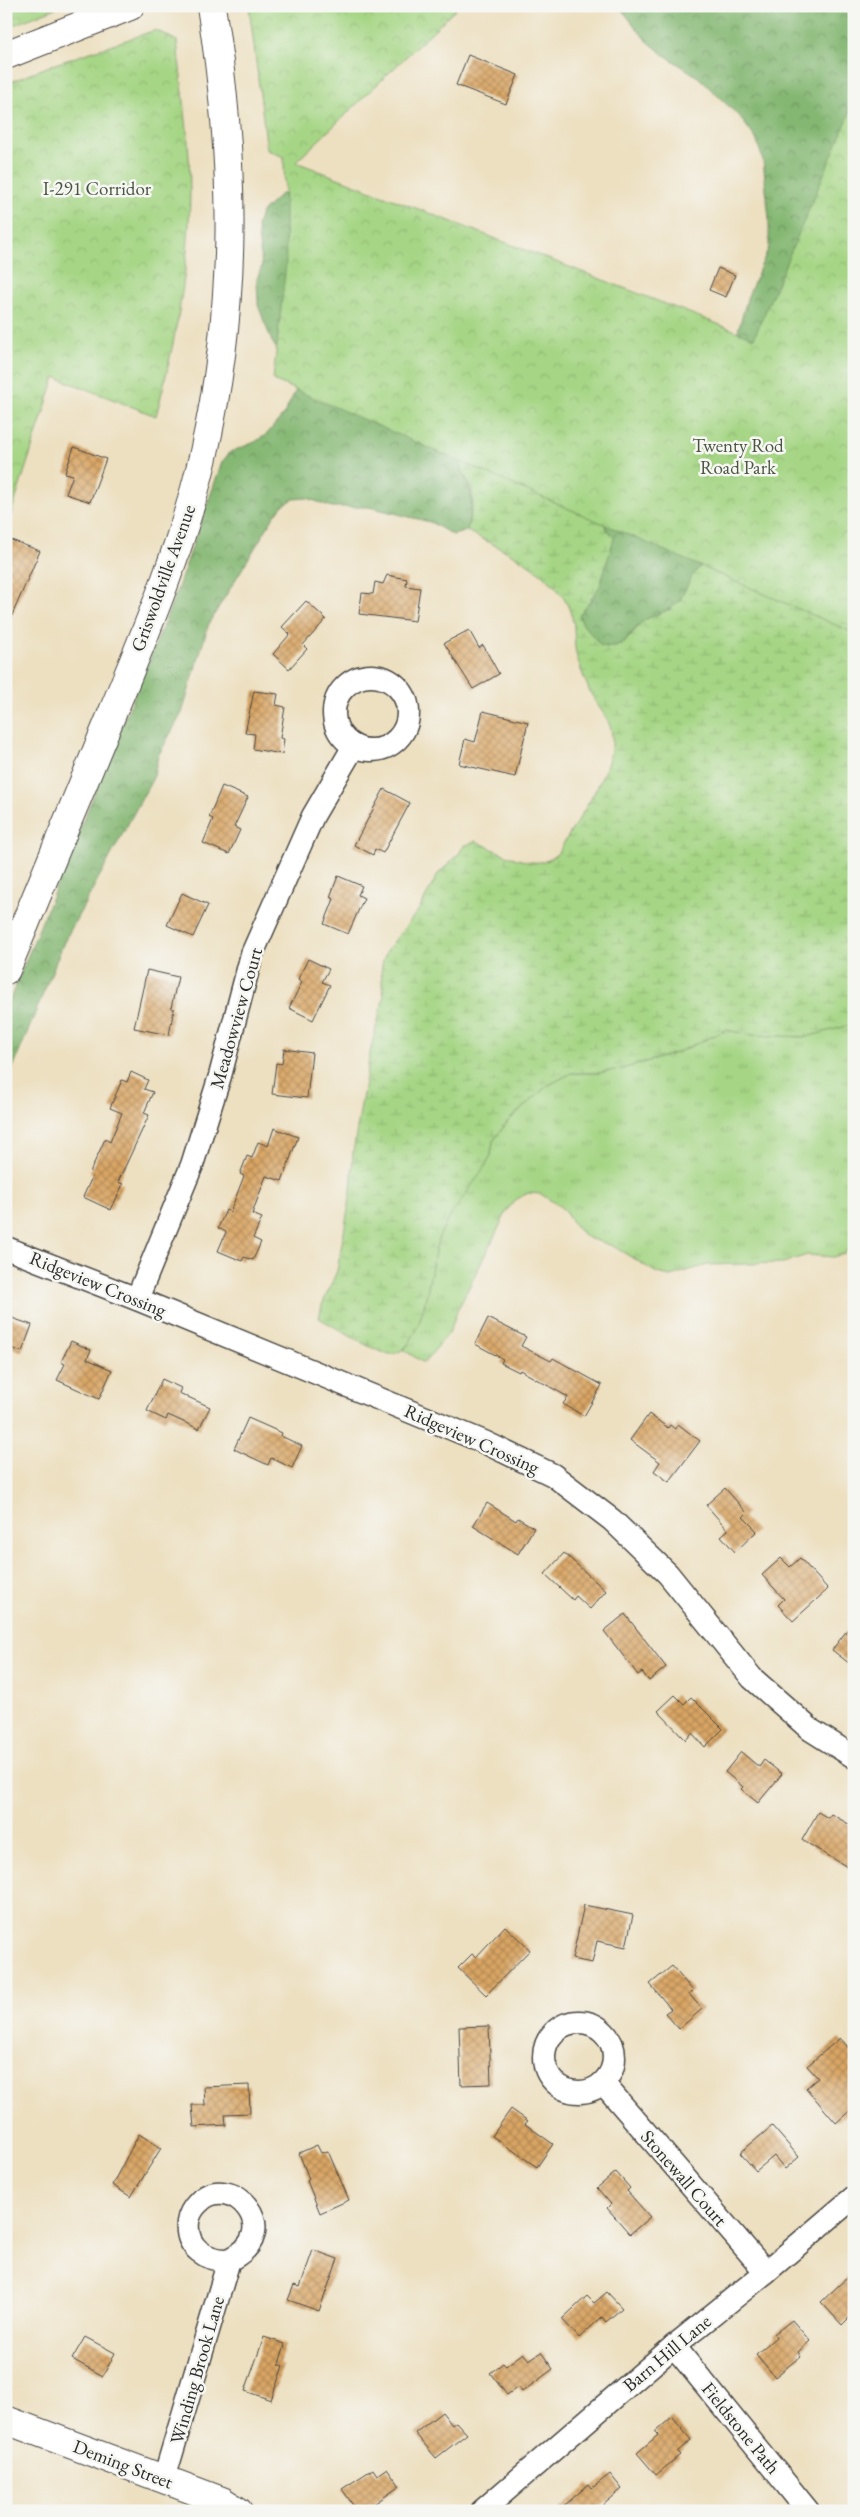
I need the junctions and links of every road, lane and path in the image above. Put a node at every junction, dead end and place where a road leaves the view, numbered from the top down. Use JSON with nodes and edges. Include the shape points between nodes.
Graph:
{"nodes":[{"id":1,"x":130,"y":6,"type":"edge"},
{"id":2,"x":210,"y":6,"type":"edge"},
{"id":3,"x":6,"y":55,"type":"edge"},
{"id":4,"x":354,"y":746,"type":"dead end"},
{"id":5,"x":6,"y":970,"type":"edge"},
{"id":6,"x":6,"y":1248,"type":"edge"},
{"id":7,"x":136,"y":1299,"type":"junction"},
{"id":8,"x":854,"y":1757,"type":"edge"},
{"id":9,"x":603,"y":2083,"type":"dead end"},
{"id":10,"x":854,"y":2197,"type":"edge"},
{"id":11,"x":229,"y":2260,"type":"dead end"},
{"id":12,"x":766,"y":2272,"type":"junction"},
{"id":13,"x":674,"y":2346,"type":"junction"},
{"id":14,"x":6,"y":2420,"type":"edge"},
{"id":15,"x":164,"y":2480,"type":"junction"},
{"id":16,"x":238,"y":2511,"type":"edge"},
{"id":17,"x":482,"y":2511,"type":"edge"},
{"id":18,"x":808,"y":2511,"type":"edge"}],
"edges":[{"from":1,"to":3,"type":"street"},
{"from":2,"to":5,"type":"street","name":"Griswoldville Avenue","via":[[223,87],[230,164],[230,258],[224,336],[211,418],[192,496],[153,613]]},
{"from":4,"to":7,"type":"street","name":"Meadowview Court","via":[[313,816],[252,954],[220,1076],[192,1165]]},
{"from":6,"to":7,"type":"street","name":"Ridgeview Crossing"},
{"from":7,"to":8,"type":"street","name":"Ridgeview Crossing","via":[[474,1438],[553,1475],[612,1520],[668,1574],[752,1678],[811,1730]]},
{"from":9,"to":12,"type":"street","name":"Stonewall Court"},
{"from":10,"to":12,"type":"street","name":"Barn Hill Lane"},
{"from":11,"to":15,"type":"street","name":"Winding Brook Lane"},
{"from":12,"to":13,"type":"street","name":"Barn Hill Lane"},
{"from":13,"to":17,"type":"street","name":"Barn Hill Lane"},
{"from":13,"to":18,"type":"street","name":"Fieldstone Path"},
{"from":14,"to":15,"type":"street","name":"Deming Street"},
{"from":15,"to":16,"type":"street","name":"Deming Street","via":[[222,2501]]}]}
